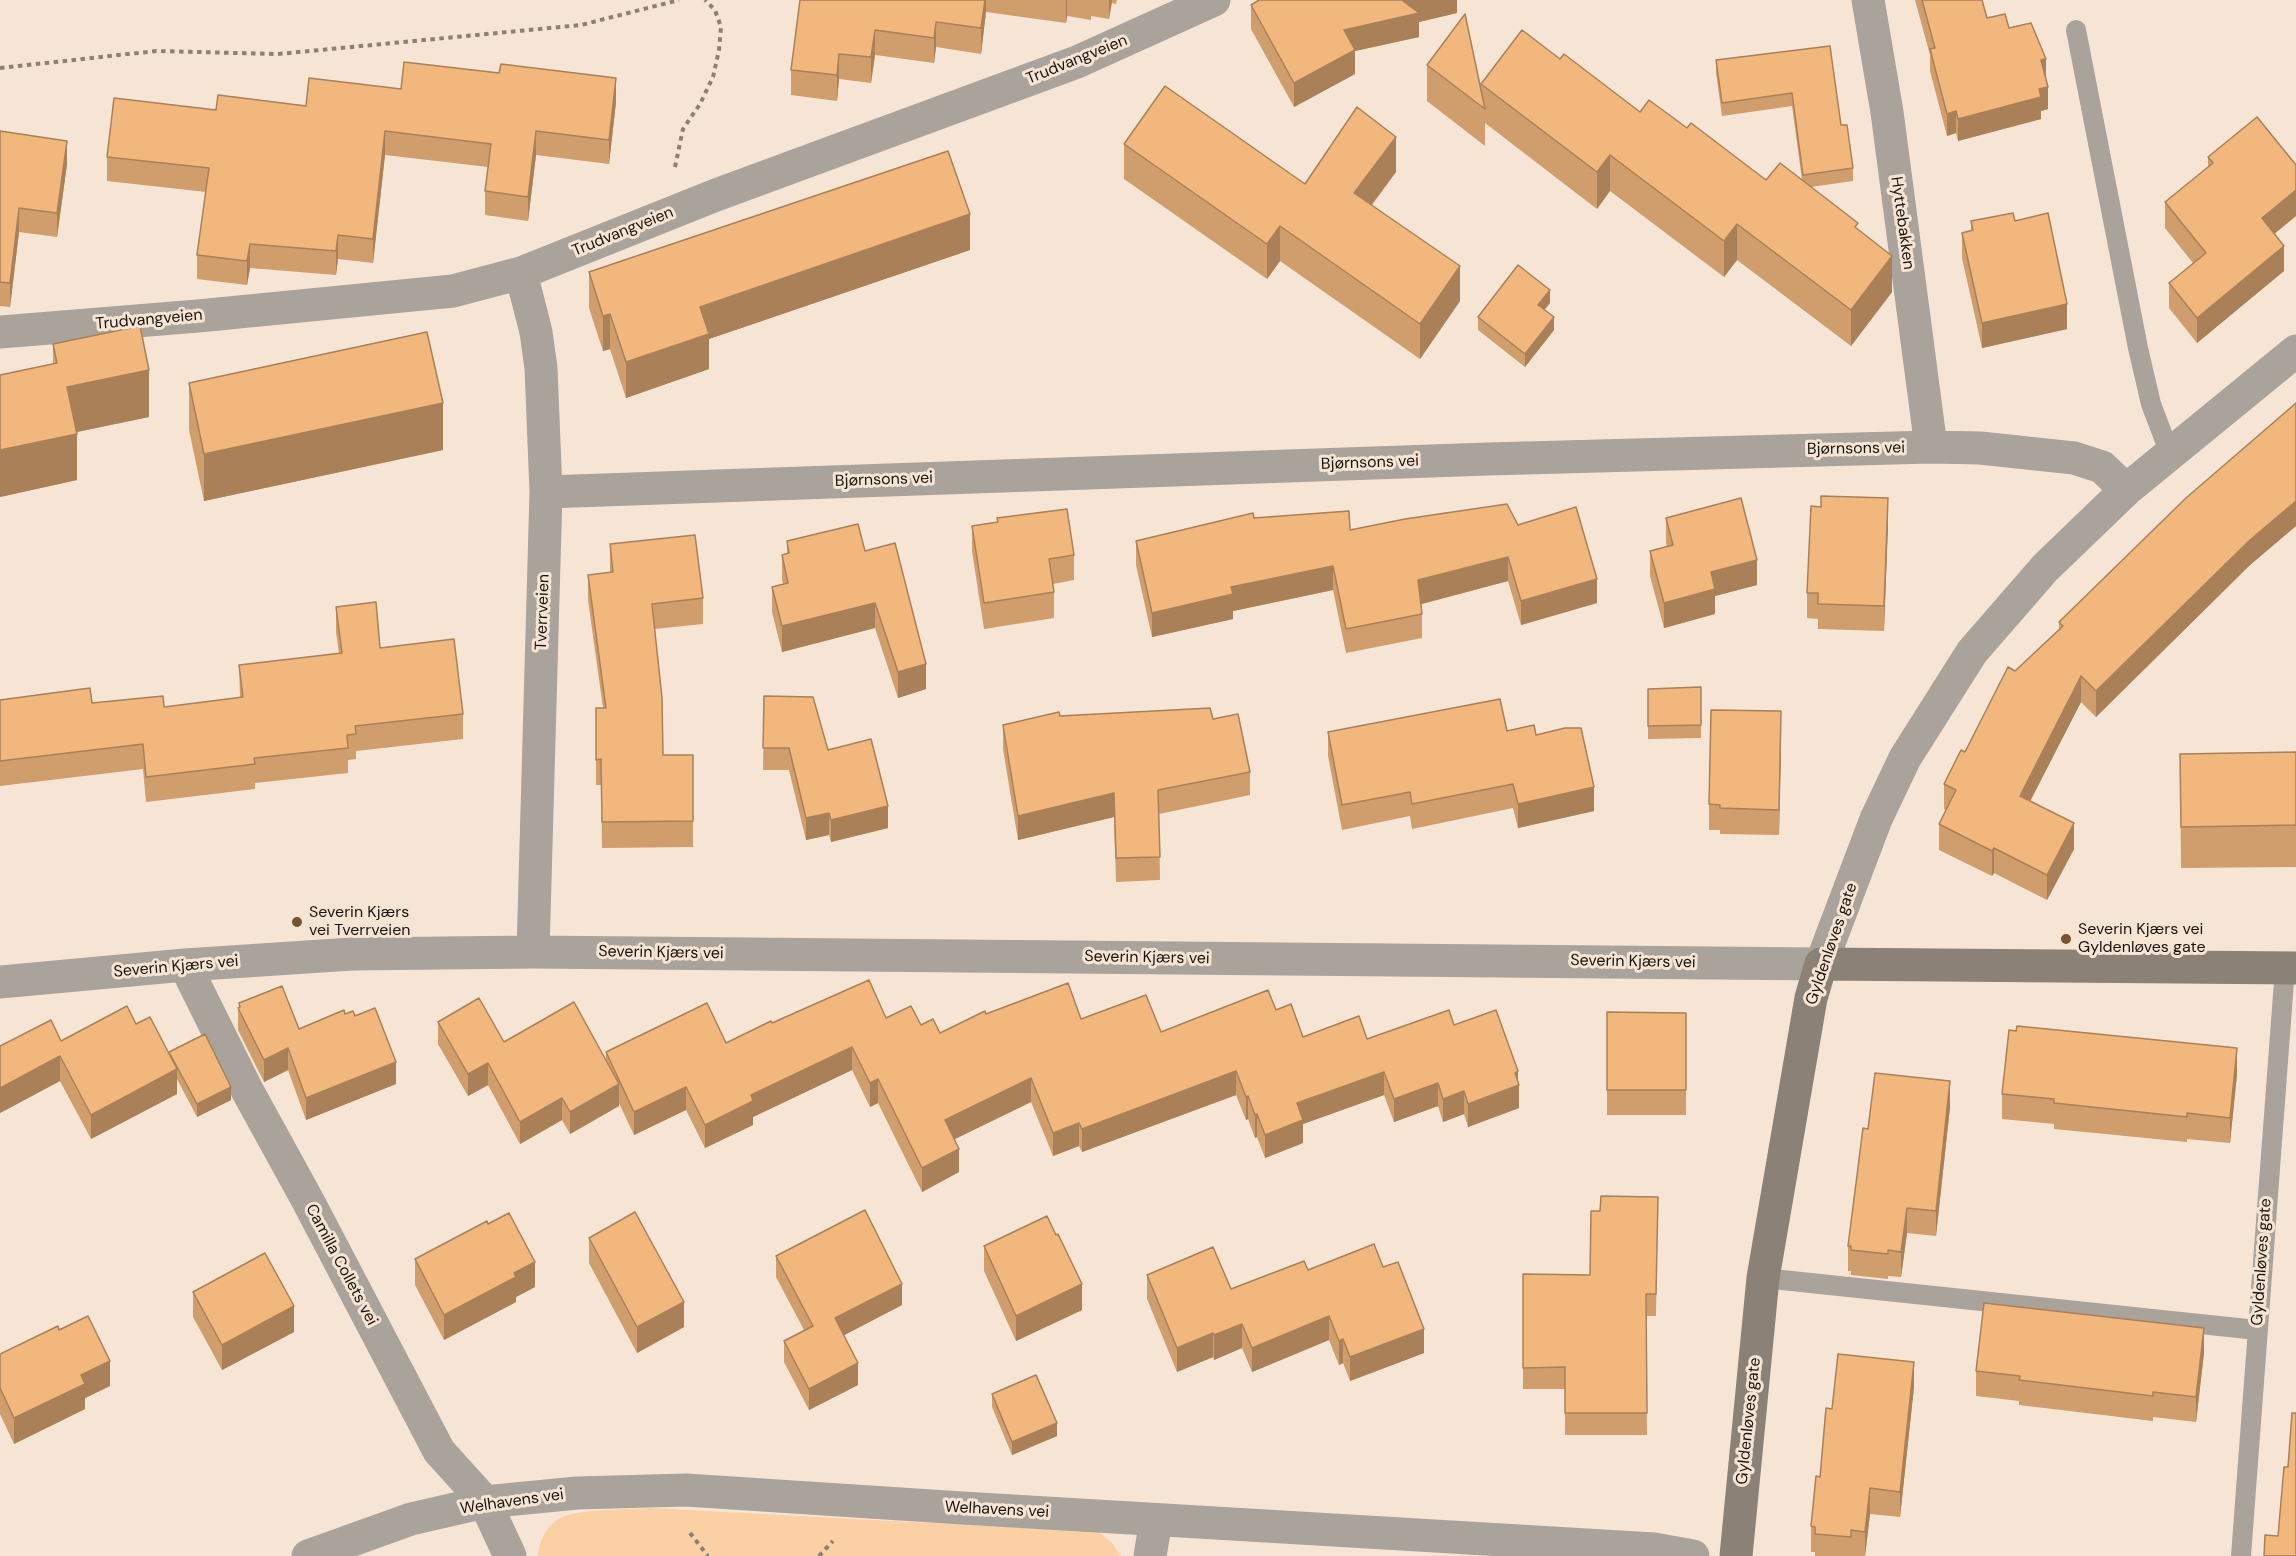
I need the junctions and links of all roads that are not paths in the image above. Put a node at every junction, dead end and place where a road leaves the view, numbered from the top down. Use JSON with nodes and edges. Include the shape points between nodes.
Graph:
{"nodes":[{"id":1,"x":1214,"y":0,"type":"edge"},
{"id":2,"x":1868,"y":0,"type":"edge"},
{"id":3,"x":2076,"y":30,"type":"dead end"},
{"id":4,"x":521,"y":273,"type":"junction"},
{"id":5,"x":0,"y":332,"type":"edge"},
{"id":6,"x":2296,"y":351,"type":"edge"},
{"id":7,"x":1931,"y":447,"type":"junction"},
{"id":8,"x":2170,"y":454,"type":"junction"},
{"id":9,"x":2126,"y":490,"type":"junction"},
{"id":10,"x":546,"y":492,"type":"junction"},
{"id":11,"x":533,"y":952,"type":"junction"},
{"id":12,"x":1821,"y":964,"type":"junction"},
{"id":13,"x":185,"y":965,"type":"junction"},
{"id":14,"x":2291,"y":968,"type":"edge"},
{"id":15,"x":0,"y":982,"type":"edge"},
{"id":16,"x":1763,"y":1278,"type":"junction"},
{"id":17,"x":2257,"y":1330,"type":"junction"},
{"id":18,"x":485,"y":1502,"type":"junction"},
{"id":19,"x":1156,"y":1520,"type":"junction"},
{"id":20,"x":308,"y":1556,"type":"edge"},
{"id":21,"x":510,"y":1556,"type":"edge"},
{"id":22,"x":1150,"y":1556,"type":"edge"},
{"id":23,"x":1693,"y":1556,"type":"edge"},
{"id":24,"x":1736,"y":1556,"type":"edge"},
{"id":25,"x":2241,"y":1556,"type":"edge"}],
"edges":[{"from":1,"to":4,"type":"street","name":"Trudvangveien","via":[[1077,62]]},
{"from":2,"to":7,"type":"street","name":"Hyttebakken","via":[[1887,112]]},
{"from":3,"to":8,"type":"lane","via":[[2138,348],[2151,404]]},
{"from":4,"to":5,"type":"street","name":"Trudvangveien","via":[[453,291]]},
{"from":4,"to":10,"type":"street","name":"Tverrveien","via":[[541,368]]},
{"from":6,"to":8,"type":"street"},
{"from":7,"to":9,"type":"street","name":"Bjørnsons vei","via":[[2074,458],[2102,467]]},
{"from":7,"to":10,"type":"street","name":"Bjørnsons vei"},
{"from":8,"to":9,"type":"street"},
{"from":9,"to":12,"type":"street","name":"Gyldenløves gate","via":[[2044,568],[1972,652],[1905,758],[1876,819]]},
{"from":10,"to":11,"type":"street","name":"Tverrveien"},
{"from":11,"to":12,"type":"street","name":"Severin Kjærs vei"},
{"from":11,"to":13,"type":"street","name":"Severin Kjærs vei","via":[[352,954]]},
{"from":12,"to":14,"type":"main road","name":"Severin Kjærs vei"},
{"from":12,"to":16,"type":"main road","name":"Gyldenløves gate","via":[[1811,998]]},
{"from":13,"to":15,"type":"street","name":"Severin Kjærs vei"},
{"from":13,"to":18,"type":"street","name":"Camilla Collets vei","via":[[439,1451]]},
{"from":14,"to":17,"type":"lane","name":"Gyldenløves gate"},
{"from":16,"to":17,"type":"lane"},
{"from":16,"to":24,"type":"main road","name":"Gyldenløves gate"},
{"from":17,"to":25,"type":"lane","name":"Gyldenløves gate"},
{"from":18,"to":19,"type":"street","name":"Welhavens vei","via":[[577,1493],[686,1490]]},
{"from":18,"to":20,"type":"street","name":"Welhavens vei","via":[[411,1519]]},
{"from":18,"to":21,"type":"street","name":"Camilla Collets vei"},
{"from":19,"to":22,"type":"street"},
{"from":19,"to":23,"type":"street","name":"Welhavens vei","via":[[1654,1549]]}]}
